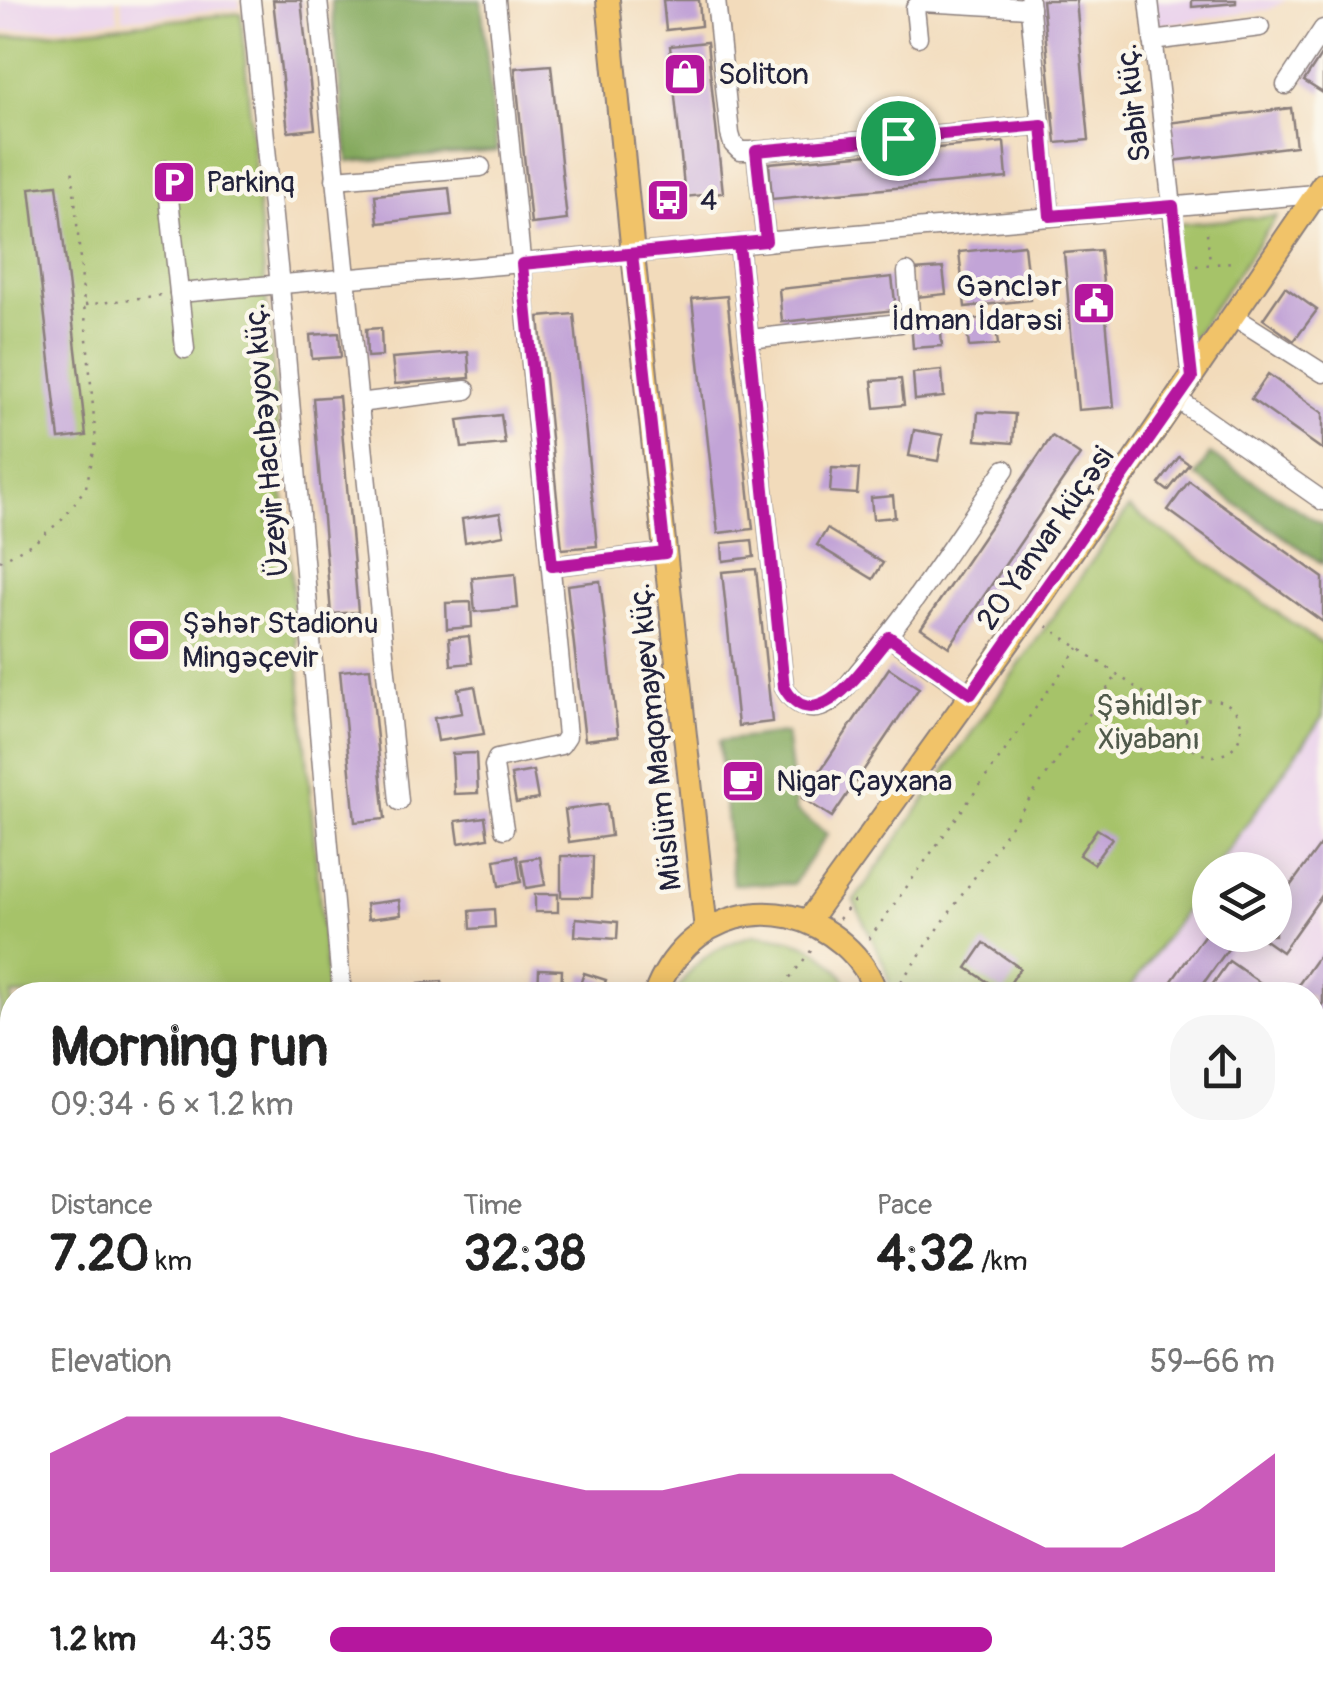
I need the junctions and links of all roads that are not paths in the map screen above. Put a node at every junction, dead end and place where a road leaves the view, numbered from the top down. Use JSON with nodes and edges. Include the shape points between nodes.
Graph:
{"nodes":[{"id":1,"x":251,"y":0,"type":"edge"},
{"id":2,"x":318,"y":0,"type":"edge"},
{"id":3,"x":496,"y":0,"type":"edge"},
{"id":4,"x":608,"y":0,"type":"edge"},
{"id":5,"x":716,"y":0,"type":"edge"},
{"id":6,"x":1149,"y":0,"type":"edge"},
{"id":7,"x":1030,"y":4,"type":"edge"},
{"id":8,"x":1260,"y":26,"type":"dead end"},
{"id":9,"x":1323,"y":29,"type":"edge"},
{"id":10,"x":918,"y":37,"type":"dead end"},
{"id":11,"x":1153,"y":41,"type":"junction"},
{"id":12,"x":1286,"y":85,"type":"dead end"},
{"id":13,"x":1042,"y":125,"type":"junction"},
{"id":14,"x":756,"y":151,"type":"junction"},
{"id":15,"x":481,"y":166,"type":"dead end"},
{"id":16,"x":166,"y":170,"type":"dead end"},
{"id":17,"x":335,"y":179,"type":"junction"},
{"id":18,"x":1320,"y":192,"type":"edge"},
{"id":19,"x":1173,"y":206,"type":"junction"},
{"id":20,"x":1050,"y":216,"type":"junction"},
{"id":21,"x":766,"y":241,"type":"junction"},
{"id":22,"x":739,"y":244,"type":"junction"},
{"id":23,"x":632,"y":254,"type":"junction"},
{"id":24,"x":522,"y":264,"type":"junction"},
{"id":25,"x":907,"y":272,"type":"dead end"},
{"id":26,"x":346,"y":280,"type":"junction"},
{"id":27,"x":280,"y":286,"type":"junction"},
{"id":28,"x":179,"y":293,"type":"junction"},
{"id":29,"x":1233,"y":316,"type":"junction"},
{"id":30,"x":749,"y":339,"type":"junction"},
{"id":31,"x":185,"y":349,"type":"dead end"},
{"id":32,"x":1323,"y":374,"type":"edge"},
{"id":33,"x":1192,"y":378,"type":"junction"},
{"id":34,"x":466,"y":390,"type":"dead end"},
{"id":35,"x":358,"y":403,"type":"junction"},
{"id":36,"x":1187,"y":406,"type":"dead end"},
{"id":37,"x":1005,"y":468,"type":"dead end"},
{"id":38,"x":1323,"y":501,"type":"edge"},
{"id":39,"x":665,"y":553,"type":"junction"},
{"id":40,"x":552,"y":566,"type":"junction"},
{"id":41,"x":889,"y":637,"type":"junction"},
{"id":42,"x":971,"y":694,"type":"junction"},
{"id":43,"x":399,"y":802,"type":"dead end"},
{"id":44,"x":504,"y":830,"type":"dead end"},
{"id":45,"x":808,"y":922,"type":"junction"},
{"id":46,"x":706,"y":930,"type":"junction"},
{"id":47,"x":341,"y":982,"type":"edge"},
{"id":48,"x":659,"y":982,"type":"edge"},
{"id":49,"x":869,"y":982,"type":"edge"}],
"edges":[{"from":1,"to":27,"type":"street","name":"Üzeyir Hacıbəyov küç."},
{"from":2,"to":17,"type":"street"},
{"from":3,"to":24,"type":"street"},
{"from":4,"to":23,"type":"main road","name":"Müslüm Maqomayev küç."},
{"from":5,"to":14,"type":"street","via":[[730,134],[740,151]]},
{"from":6,"to":11,"type":"street","name":"Sabir küç."},
{"from":7,"to":10,"type":"street","via":[[921,2],[915,8]]},
{"from":7,"to":13,"type":"street"},
{"from":8,"to":11,"type":"street"},
{"from":9,"to":12,"type":"street"},
{"from":11,"to":19,"type":"street","name":"Sabir küç."},
{"from":13,"to":14,"type":"street"},
{"from":13,"to":20,"type":"street"},
{"from":14,"to":21,"type":"street"},
{"from":15,"to":17,"type":"street"},
{"from":16,"to":28,"type":"street"},
{"from":17,"to":26,"type":"street"},
{"from":18,"to":19,"type":"street"},
{"from":18,"to":29,"type":"main road","name":"20 Yanvar küçəsi"},
{"from":19,"to":20,"type":"street"},
{"from":19,"to":33,"type":"street","name":"Sabir küç."},
{"from":20,"to":21,"type":"street"},
{"from":21,"to":22,"type":"street"},
{"from":22,"to":23,"type":"street"},
{"from":22,"to":30,"type":"street"},
{"from":23,"to":24,"type":"street"},
{"from":23,"to":39,"type":"main road","name":"Müslüm Maqomayev küç."},
{"from":24,"to":26,"type":"street"},
{"from":24,"to":40,"type":"street"},
{"from":25,"to":30,"type":"street","via":[[910,313],[900,323]]},
{"from":26,"to":27,"type":"street"},
{"from":26,"to":35,"type":"street"},
{"from":27,"to":28,"type":"street"},
{"from":27,"to":47,"type":"street","name":"Üzeyir Hacıbəyov küç."},
{"from":28,"to":31,"type":"street"},
{"from":29,"to":32,"type":"street"},
{"from":29,"to":33,"type":"main road","name":"20 Yanvar küçəsi"},
{"from":30,"to":41,"type":"street","via":[[784,687],[805,707],[821,707]]},
{"from":33,"to":42,"type":"main road","name":"20 Yanvar küçəsi"},
{"from":34,"to":35,"type":"street"},
{"from":35,"to":43,"type":"street"},
{"from":36,"to":38,"type":"street"},
{"from":37,"to":41,"type":"street"},
{"from":39,"to":40,"type":"street"},
{"from":39,"to":46,"type":"main road","name":"Müslüm Maqomayev küç."},
{"from":40,"to":44,"type":"street","via":[[568,736],[562,746],[497,759]]},
{"from":41,"to":42,"type":"street"},
{"from":42,"to":45,"type":"main road","name":"20 Yanvar küçəsi"},
{"from":45,"to":46,"type":"main road","via":[[767,913]]},
{"from":45,"to":49,"type":"main road","via":[[856,956]]},
{"from":46,"to":48,"type":"main road","via":[[672,960]]}]}
